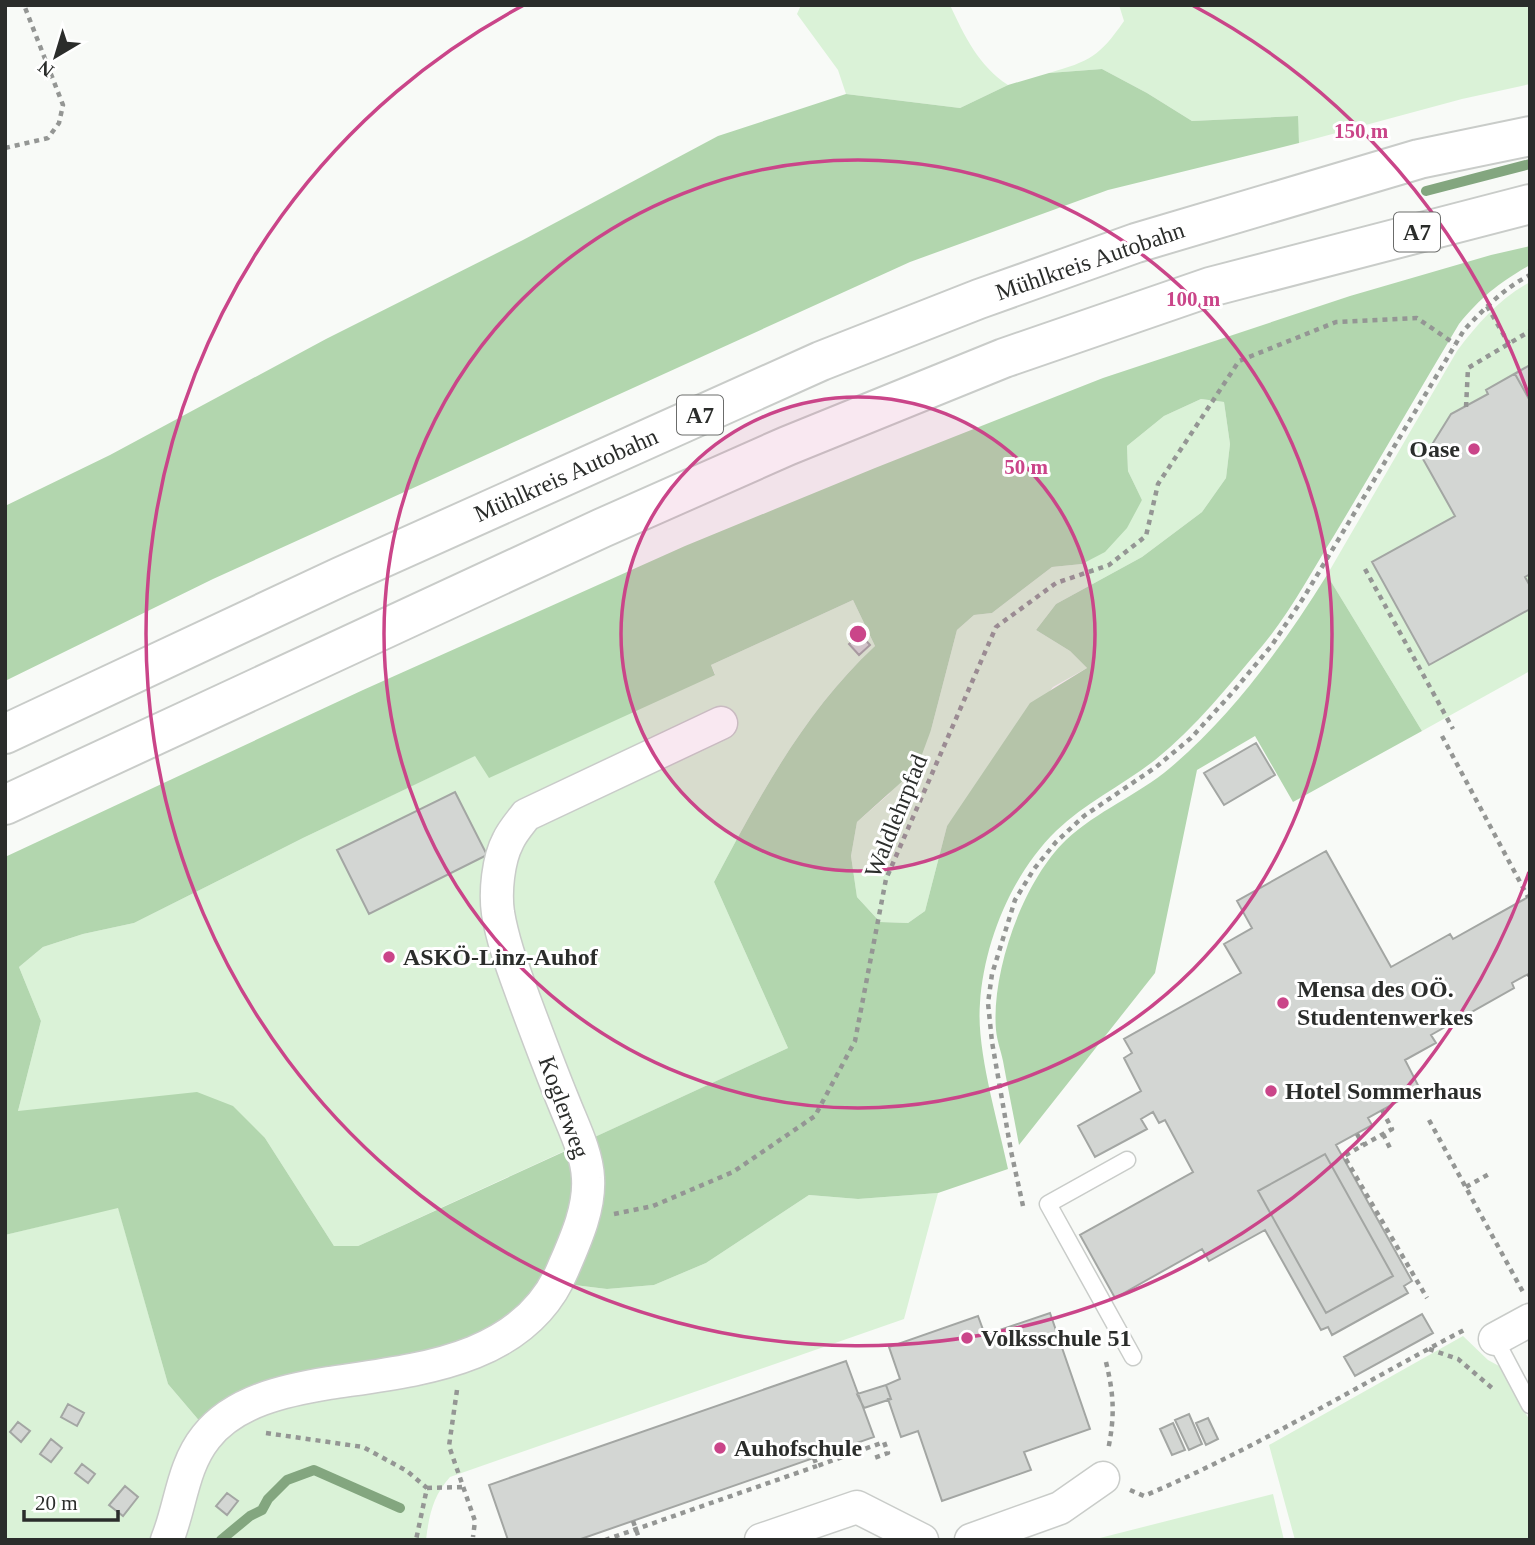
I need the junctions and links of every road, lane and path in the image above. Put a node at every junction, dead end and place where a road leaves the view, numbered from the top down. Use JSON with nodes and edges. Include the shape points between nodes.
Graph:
{"nodes":[{"id":1,"x":24,"y":5,"type":"edge"},
{"id":2,"x":1530,"y":136,"type":"edge"},
{"id":3,"x":5,"y":148,"type":"edge"},
{"id":4,"x":1530,"y":204,"type":"edge"},
{"id":5,"x":1530,"y":275,"type":"edge"},
{"id":6,"x":1487,"y":306,"type":"junction"},
{"id":7,"x":1530,"y":331,"type":"edge"},
{"id":8,"x":1455,"y":344,"type":"junction"},
{"id":9,"x":1509,"y":344,"type":"junction"},
{"id":10,"x":1466,"y":407,"type":"dead end"},
{"id":11,"x":1365,"y":569,"type":"dead end"},
{"id":12,"x":721,"y":723,"type":"dead end"},
{"id":13,"x":1453,"y":729,"type":"dead end"},
{"id":14,"x":5,"y":734,"type":"edge"},
{"id":15,"x":1442,"y":736,"type":"dead end"},
{"id":16,"x":5,"y":805,"type":"edge"},
{"id":17,"x":1528,"y":897,"type":"edge"},
{"id":18,"x":1382,"y":1110,"type":"dead end"},
{"id":19,"x":1429,"y":1120,"type":"dead end"},
{"id":20,"x":1357,"y":1134,"type":"dead end"},
{"id":21,"x":1383,"y":1134,"type":"junction"},
{"id":22,"x":1363,"y":1145,"type":"junction"},
{"id":23,"x":1391,"y":1150,"type":"dead end"},
{"id":24,"x":1127,"y":1160,"type":"dead end"},
{"id":25,"x":1489,"y":1174,"type":"dead end"},
{"id":26,"x":1465,"y":1187,"type":"junction"},
{"id":27,"x":1025,"y":1210,"type":"dead end"},
{"id":28,"x":582,"y":1220,"type":"junction"},
{"id":29,"x":1427,"y":1298,"type":"dead end"},
{"id":30,"x":1527,"y":1307,"type":"edge"},
{"id":31,"x":1494,"y":1339,"type":"junction"},
{"id":32,"x":1428,"y":1349,"type":"junction"},
{"id":33,"x":1133,"y":1357,"type":"dead end"},
{"id":34,"x":462,"y":1358,"type":"junction"},
{"id":35,"x":1106,"y":1360,"type":"dead end"},
{"id":36,"x":1496,"y":1391,"type":"dead end"},
{"id":37,"x":1530,"y":1405,"type":"edge"},
{"id":38,"x":260,"y":1434,"type":"dead end"},
{"id":39,"x":814,"y":1458,"type":"dead end"},
{"id":40,"x":871,"y":1459,"type":"dead end"},
{"id":41,"x":817,"y":1466,"type":"junction"},
{"id":42,"x":1103,"y":1478,"type":"junction"},
{"id":43,"x":427,"y":1488,"type":"junction"},
{"id":44,"x":463,"y":1488,"type":"junction"},
{"id":45,"x":633,"y":1521,"type":"dead end"},
{"id":46,"x":636,"y":1530,"type":"junction"},
{"id":47,"x":473,"y":1537,"type":"dead end"},
{"id":48,"x":639,"y":1538,"type":"edge"},
{"id":49,"x":167,"y":1540,"type":"edge"},
{"id":50,"x":416,"y":1540,"type":"edge"},
{"id":51,"x":605,"y":1540,"type":"edge"},
{"id":52,"x":761,"y":1540,"type":"edge"},
{"id":53,"x":922,"y":1540,"type":"edge"},
{"id":54,"x":971,"y":1540,"type":"edge"}],
"edges":[{"from":1,"to":3,"type":"path","via":[[63,105],[59,123],[48,138]]},
{"from":2,"to":14,"type":"highway","name":"Mühlkreis Autobahn","number":"A7","via":[[1419,159],[1136,243],[979,299],[821,361],[364,566]]},
{"from":4,"to":16,"type":"highway","number":"A7","via":[[1210,287],[1004,358],[589,533]]},
{"from":5,"to":6,"type":"path"},
{"from":6,"to":8,"type":"path"},
{"from":6,"to":9,"type":"path"},
{"from":7,"to":9,"type":"path"},
{"from":8,"to":27,"type":"path","via":[[1272,645],[1191,738],[1084,816],[1056,842],[1015,901],[992,974],[988,1003]]},
{"from":8,"to":28,"type":"path","name":"Waldlehrpfad","via":[[1416,318],[1336,322],[1239,361],[1158,484],[1146,536],[1109,565],[1056,583],[996,627],[886,879],[855,1041],[815,1116],[733,1172],[653,1206]]},
{"from":9,"to":10,"type":"path","via":[[1468,368]]},
{"from":11,"to":13,"type":"path"},
{"from":12,"to":28,"type":"street","name":"Koglerweg","via":[[526,815],[508,840],[502,859],[497,910],[545,1058],[582,1151],[588,1175]]},
{"from":15,"to":17,"type":"path"},
{"from":18,"to":21,"type":"path","via":[[1392,1129]]},
{"from":19,"to":26,"type":"path"},
{"from":20,"to":22,"type":"path"},
{"from":21,"to":22,"type":"path"},
{"from":21,"to":23,"type":"path"},
{"from":22,"to":29,"type":"path","via":[[1344,1156]]},
{"from":24,"to":33,"type":"lane","via":[[1048,1204]]},
{"from":25,"to":26,"type":"path"},
{"from":26,"to":30,"type":"path"},
{"from":28,"to":34,"type":"street","name":"Koglerweg","via":[[561,1273],[532,1316],[510,1335]]},
{"from":30,"to":31,"type":"street"},
{"from":31,"to":32,"type":"path","via":[[1465,1329]]},
{"from":31,"to":37,"type":"lane"},
{"from":32,"to":36,"type":"path","via":[[1458,1359]]},
{"from":32,"to":42,"type":"path","via":[[1283,1430],[1144,1496]]},
{"from":34,"to":44,"type":"path","via":[[449,1446]]},
{"from":34,"to":49,"type":"street","name":"Koglerweg","via":[[291,1390],[239,1410],[219,1423],[195,1452]]},
{"from":35,"to":42,"type":"path","via":[[1114,1394]]},
{"from":38,"to":43,"type":"path","via":[[363,1447],[407,1471]]},
{"from":39,"to":41,"type":"path"},
{"from":40,"to":41,"type":"path","via":[[888,1453],[884,1441]]},
{"from":41,"to":46,"type":"path"},
{"from":42,"to":54,"type":"street","via":[[1060,1508]]},
{"from":43,"to":44,"type":"path"},
{"from":43,"to":50,"type":"path"},
{"from":44,"to":47,"type":"path","via":[[475,1521]]},
{"from":45,"to":46,"type":"path"},
{"from":46,"to":48,"type":"path"},
{"from":46,"to":51,"type":"path"},
{"from":52,"to":53,"type":"street","via":[[858,1507]]}]}
